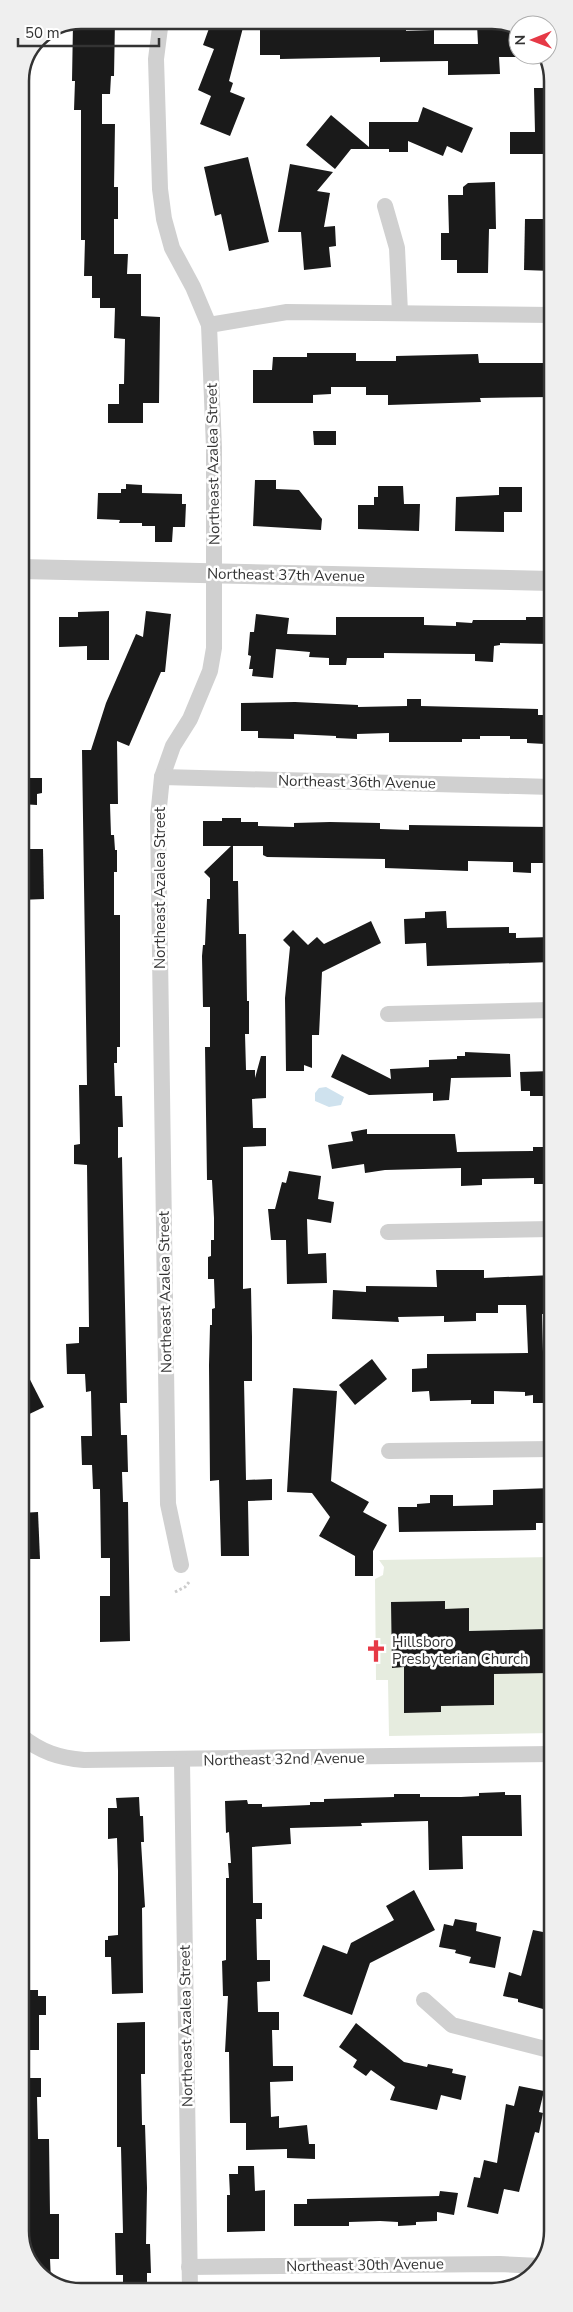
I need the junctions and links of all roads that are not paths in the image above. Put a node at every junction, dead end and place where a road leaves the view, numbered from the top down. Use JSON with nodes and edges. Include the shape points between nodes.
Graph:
{"nodes":[{"id":1,"x":160,"y":29,"type":"edge"},
{"id":2,"x":385,"y":206,"type":"dead end"},
{"id":3,"x":400,"y":312,"type":"junction"},
{"id":4,"x":544,"y":315,"type":"edge"},
{"id":5,"x":209,"y":325,"type":"junction"},
{"id":6,"x":29,"y":569,"type":"edge"},
{"id":7,"x":215,"y":573,"type":"junction"},
{"id":8,"x":544,"y":581,"type":"edge"},
{"id":9,"x":162,"y":777,"type":"junction"},
{"id":10,"x":544,"y":787,"type":"edge"},
{"id":11,"x":544,"y":1010,"type":"edge"},
{"id":12,"x":388,"y":1014,"type":"dead end"},
{"id":13,"x":544,"y":1229,"type":"edge"},
{"id":14,"x":388,"y":1232,"type":"dead end"},
{"id":15,"x":544,"y":1449,"type":"edge"},
{"id":16,"x":389,"y":1451,"type":"dead end"},
{"id":17,"x":182,"y":1565,"type":"dead end"},
{"id":18,"x":29,"y":1741,"type":"edge"},
{"id":19,"x":544,"y":1754,"type":"edge"},
{"id":20,"x":182,"y":1760,"type":"junction"},
{"id":21,"x":424,"y":2000,"type":"dead end"},
{"id":22,"x":544,"y":2050,"type":"edge"},
{"id":23,"x":531,"y":2266,"type":"edge"},
{"id":24,"x":189,"y":2267,"type":"junction"},
{"id":25,"x":190,"y":2283,"type":"edge"}],
"edges":[{"from":1,"to":5,"type":"street","name":"Northeast Azalea Street","via":[[156,59],[164,219],[172,248]]},
{"from":2,"to":3,"type":"street","via":[[397,248]]},
{"from":3,"to":4,"type":"street"},
{"from":3,"to":5,"type":"street","via":[[287,312]]},
{"from":5,"to":7,"type":"street","name":"Northeast Azalea Street"},
{"from":6,"to":7,"type":"street","name":"Northeast 37th Avenue"},
{"from":7,"to":8,"type":"street","name":"Northeast 37th Avenue"},
{"from":7,"to":9,"type":"street","name":"Northeast Azalea Street","via":[[214,648],[210,671],[190,719],[173,746]]},
{"from":9,"to":10,"type":"street","name":"Northeast 36th Avenue"},
{"from":9,"to":17,"type":"street","name":"Northeast Azalea Street","via":[[158,816],[168,1504]]},
{"from":11,"to":12,"type":"street"},
{"from":13,"to":14,"type":"street"},
{"from":15,"to":16,"type":"street"},
{"from":18,"to":20,"type":"street","name":"Northeast 32nd Avenue","via":[[63,1759]]},
{"from":19,"to":20,"type":"street","name":"Northeast 32nd Avenue"},
{"from":20,"to":24,"type":"street","name":"Northeast Azalea Street"},
{"from":21,"to":22,"type":"street","via":[[452,2025]]},
{"from":23,"to":24,"type":"street","name":"Northeast 30th Avenue"},
{"from":24,"to":25,"type":"street","name":"Northeast Azalea Street"}]}
